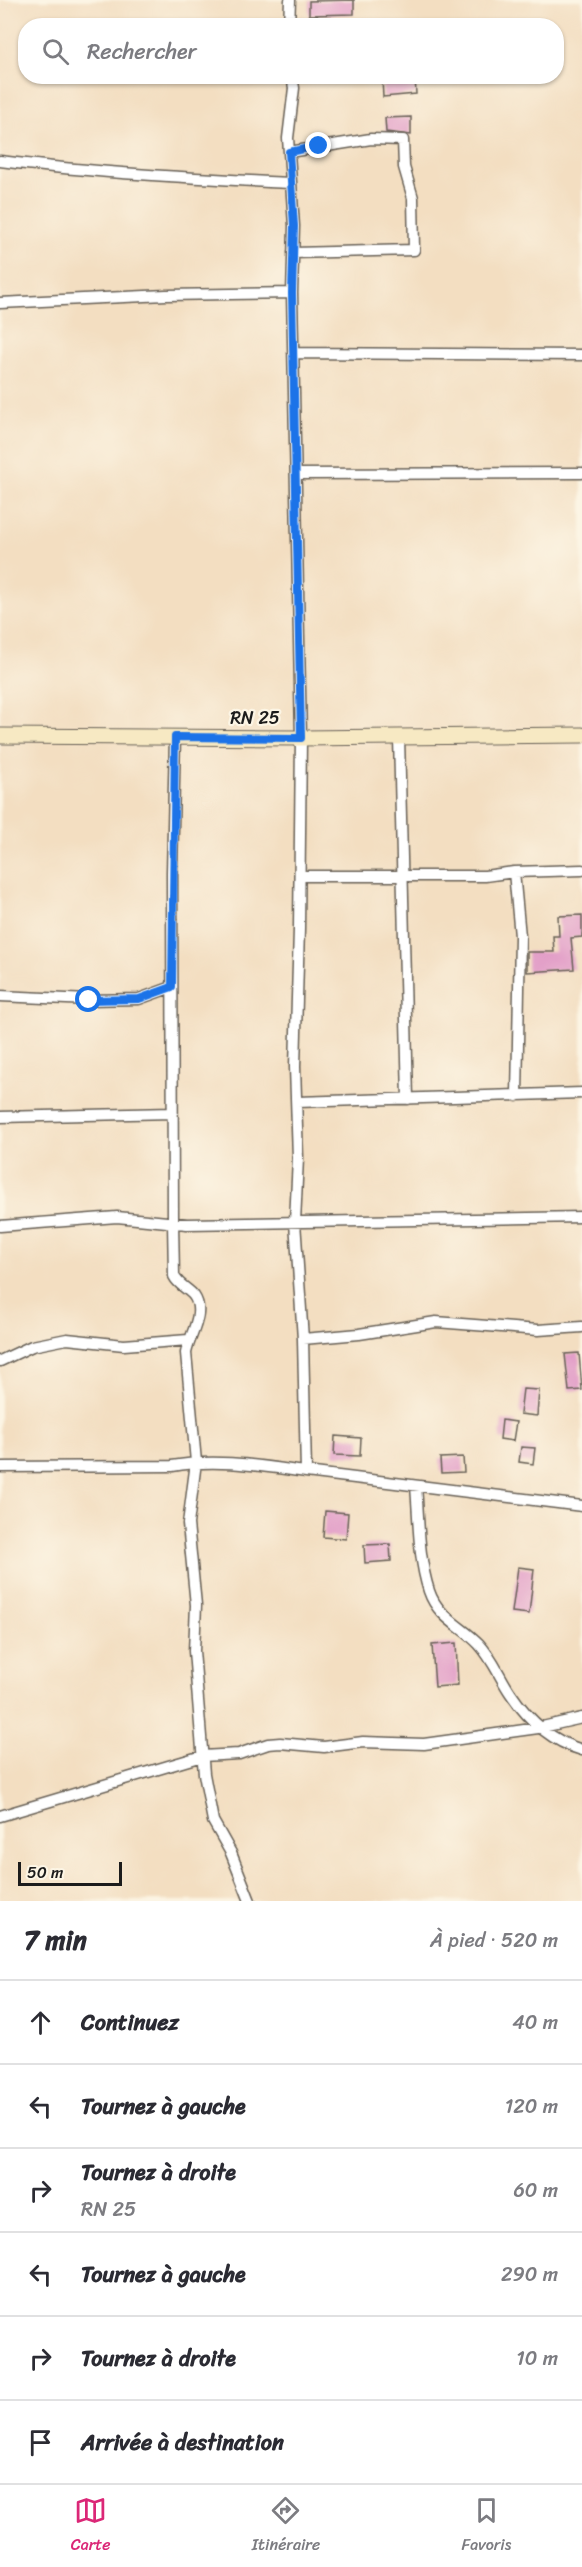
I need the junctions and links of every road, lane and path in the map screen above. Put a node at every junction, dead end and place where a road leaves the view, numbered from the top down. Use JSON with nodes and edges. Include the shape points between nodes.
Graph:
{"nodes":[{"id":1,"x":290,"y":0,"type":"edge"},
{"id":2,"x":289,"y":18,"type":"edge"},
{"id":3,"x":293,"y":84,"type":"edge"},
{"id":4,"x":289,"y":152,"type":"junction"},
{"id":5,"x":0,"y":161,"type":"edge"},
{"id":6,"x":291,"y":183,"type":"junction"},
{"id":7,"x":293,"y":253,"type":"junction"},
{"id":8,"x":292,"y":293,"type":"junction"},
{"id":9,"x":0,"y":303,"type":"edge"},
{"id":10,"x":293,"y":353,"type":"junction"},
{"id":11,"x":582,"y":355,"type":"edge"},
{"id":12,"x":582,"y":473,"type":"edge"},
{"id":13,"x":297,"y":474,"type":"junction"},
{"id":14,"x":582,"y":735,"type":"edge"},
{"id":15,"x":0,"y":736,"type":"edge"},
{"id":16,"x":175,"y":737,"type":"junction"},
{"id":17,"x":399,"y":737,"type":"junction"},
{"id":18,"x":301,"y":738,"type":"junction"},
{"id":19,"x":582,"y":870,"type":"edge"},
{"id":20,"x":514,"y":872,"type":"junction"},
{"id":21,"x":300,"y":876,"type":"junction"},
{"id":22,"x":403,"y":876,"type":"junction"},
{"id":23,"x":172,"y":987,"type":"junction"},
{"id":24,"x":0,"y":996,"type":"edge"},
{"id":25,"x":582,"y":1093,"type":"edge"},
{"id":26,"x":517,"y":1096,"type":"junction"},
{"id":27,"x":408,"y":1099,"type":"junction"},
{"id":28,"x":297,"y":1102,"type":"junction"},
{"id":29,"x":172,"y":1113,"type":"junction"},
{"id":30,"x":0,"y":1118,"type":"edge"},
{"id":31,"x":582,"y":1217,"type":"edge"},
{"id":32,"x":173,"y":1222,"type":"junction"},
{"id":33,"x":295,"y":1222,"type":"junction"},
{"id":34,"x":0,"y":1226,"type":"edge"},
{"id":35,"x":582,"y":1327,"type":"edge"},
{"id":36,"x":303,"y":1339,"type":"junction"},
{"id":37,"x":188,"y":1340,"type":"junction"},
{"id":38,"x":0,"y":1361,"type":"edge"},
{"id":39,"x":196,"y":1462,"type":"junction"},
{"id":40,"x":0,"y":1467,"type":"edge"},
{"id":41,"x":306,"y":1473,"type":"junction"},
{"id":42,"x":416,"y":1486,"type":"junction"},
{"id":43,"x":582,"y":1506,"type":"edge"},
{"id":44,"x":582,"y":1718,"type":"edge"},
{"id":45,"x":538,"y":1728,"type":"junction"},
{"id":46,"x":582,"y":1749,"type":"edge"},
{"id":47,"x":202,"y":1756,"type":"junction"},
{"id":48,"x":0,"y":1816,"type":"edge"},
{"id":49,"x":250,"y":1901,"type":"edge"}],
"edges":[{"from":1,"to":2,"type":"street"},
{"from":3,"to":4,"type":"street"},
{"from":4,"to":6,"type":"street"},
{"from":4,"to":7,"type":"street","via":[[371,139],[404,140],[404,167],[413,198],[414,250]]},
{"from":5,"to":6,"type":"street"},
{"from":6,"to":7,"type":"street"},
{"from":7,"to":8,"type":"street"},
{"from":8,"to":9,"type":"street"},
{"from":8,"to":10,"type":"street"},
{"from":10,"to":11,"type":"street"},
{"from":10,"to":13,"type":"street"},
{"from":12,"to":13,"type":"street"},
{"from":13,"to":18,"type":"street"},
{"from":14,"to":17,"type":"main road","name":"RN 25","number":"RN 25"},
{"from":15,"to":16,"type":"main road","name":"RN 25","number":"RN 25"},
{"from":16,"to":18,"type":"main road","name":"RN 25","number":"RN 25"},
{"from":16,"to":23,"type":"street"},
{"from":17,"to":18,"type":"main road","name":"RN 25","number":"RN 25"},
{"from":17,"to":22,"type":"street"},
{"from":18,"to":21,"type":"street"},
{"from":19,"to":20,"type":"street"},
{"from":20,"to":22,"type":"street"},
{"from":20,"to":26,"type":"street","via":[[520,936]]},
{"from":21,"to":22,"type":"street"},
{"from":21,"to":28,"type":"street"},
{"from":22,"to":27,"type":"street"},
{"from":23,"to":24,"type":"street","via":[[139,999]]},
{"from":23,"to":29,"type":"street"},
{"from":25,"to":26,"type":"street"},
{"from":26,"to":27,"type":"street"},
{"from":27,"to":28,"type":"street"},
{"from":28,"to":33,"type":"street"},
{"from":29,"to":30,"type":"street"},
{"from":29,"to":32,"type":"street"},
{"from":31,"to":33,"type":"street"},
{"from":32,"to":33,"type":"street"},
{"from":32,"to":34,"type":"street","via":[[117,1217]]},
{"from":32,"to":37,"type":"street","via":[[174,1276],[199,1306]]},
{"from":33,"to":36,"type":"street"},
{"from":35,"to":36,"type":"street","via":[[538,1330],[436,1322]]},
{"from":36,"to":41,"type":"street"},
{"from":37,"to":38,"type":"street","via":[[124,1346],[67,1340],[32,1346]]},
{"from":37,"to":39,"type":"street"},
{"from":39,"to":40,"type":"street","via":[[172,1466]]},
{"from":39,"to":41,"type":"street","via":[[249,1464]]},
{"from":39,"to":47,"type":"street","via":[[188,1524],[196,1605],[194,1651]]},
{"from":41,"to":42,"type":"street"},
{"from":42,"to":43,"type":"street"},
{"from":42,"to":45,"type":"street","via":[[421,1555],[430,1593],[449,1622],[478,1643]]},
{"from":44,"to":45,"type":"street"},
{"from":45,"to":46,"type":"street","via":[[565,1745]]},
{"from":45,"to":47,"type":"street","via":[[424,1744],[371,1742],[324,1747],[280,1743],[239,1754]]},
{"from":47,"to":48,"type":"street"},
{"from":47,"to":49,"type":"street","via":[[213,1821]]}]}
